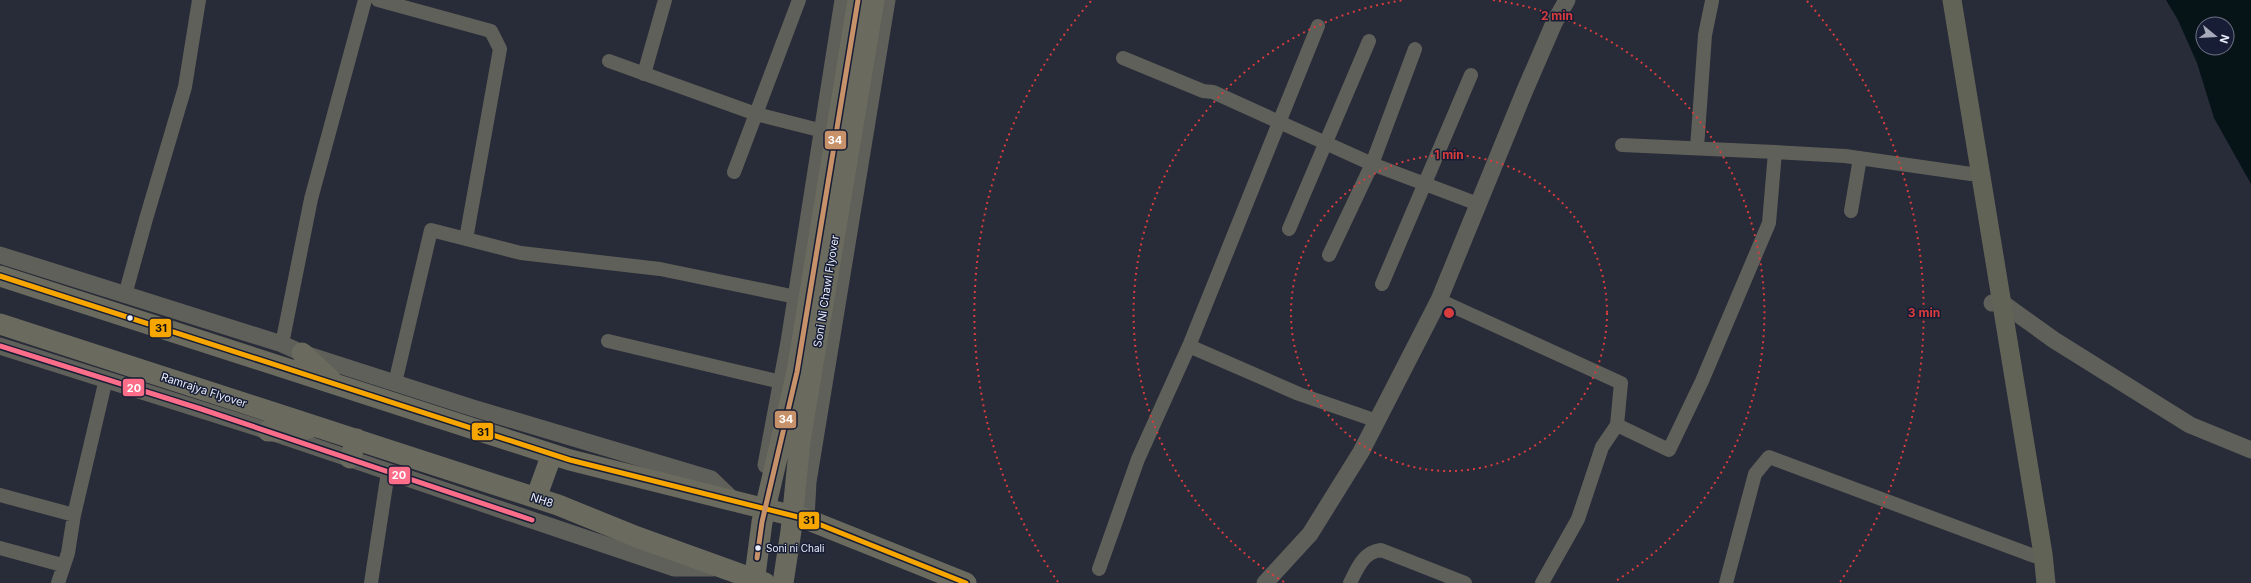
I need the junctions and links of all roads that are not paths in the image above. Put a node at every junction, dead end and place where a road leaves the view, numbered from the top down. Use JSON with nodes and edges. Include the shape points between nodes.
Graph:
{"nodes":[{"id":1,"x":199,"y":0,"type":"edge"},
{"id":2,"x":365,"y":0,"type":"edge"},
{"id":3,"x":378,"y":0,"type":"edge"},
{"id":4,"x":665,"y":0,"type":"edge"},
{"id":5,"x":799,"y":0,"type":"edge"},
{"id":6,"x":843,"y":0,"type":"edge"},
{"id":7,"x":858,"y":0,"type":"edge"},
{"id":8,"x":874,"y":0,"type":"edge"},
{"id":9,"x":887,"y":0,"type":"edge"},
{"id":10,"x":1567,"y":0,"type":"edge"},
{"id":11,"x":1943,"y":0,"type":"edge"},
{"id":12,"x":1952,"y":0,"type":"edge"},
{"id":13,"x":1712,"y":1,"type":"dead end"},
{"id":14,"x":1318,"y":26,"type":"dead end"},
{"id":15,"x":1369,"y":41,"type":"dead end"},
{"id":16,"x":1415,"y":49,"type":"dead end"},
{"id":17,"x":1123,"y":58,"type":"dead end"},
{"id":18,"x":609,"y":60,"type":"dead end"},
{"id":19,"x":644,"y":74,"type":"junction"},
{"id":20,"x":1470,"y":75,"type":"dead end"},
{"id":21,"x":756,"y":114,"type":"junction"},
{"id":22,"x":1278,"y":122,"type":"junction"},
{"id":23,"x":822,"y":131,"type":"junction"},
{"id":24,"x":1327,"y":144,"type":"junction"},
{"id":25,"x":1622,"y":144,"type":"dead end"},
{"id":26,"x":1697,"y":148,"type":"junction"},
{"id":27,"x":1776,"y":152,"type":"junction"},
{"id":28,"x":1860,"y":158,"type":"junction"},
{"id":29,"x":1372,"y":164,"type":"junction"},
{"id":30,"x":734,"y":172,"type":"dead end"},
{"id":31,"x":1971,"y":174,"type":"junction"},
{"id":32,"x":1424,"y":185,"type":"junction"},
{"id":33,"x":1478,"y":204,"type":"junction"},
{"id":34,"x":1851,"y":211,"type":"dead end"},
{"id":35,"x":1289,"y":229,"type":"dead end"},
{"id":36,"x":466,"y":239,"type":"junction"},
{"id":37,"x":0,"y":255,"type":"edge"},
{"id":38,"x":1329,"y":255,"type":"dead end"},
{"id":39,"x":0,"y":276,"type":"edge"},
{"id":40,"x":1382,"y":284,"type":"dead end"},
{"id":41,"x":125,"y":295,"type":"junction"},
{"id":42,"x":796,"y":297,"type":"junction"},
{"id":43,"x":1439,"y":300,"type":"junction"},
{"id":44,"x":1996,"y":303,"type":"junction"},
{"id":45,"x":0,"y":324,"type":"edge"},
{"id":46,"x":608,"y":341,"type":"dead end"},
{"id":47,"x":282,"y":344,"type":"junction"},
{"id":48,"x":0,"y":346,"type":"edge"},
{"id":49,"x":1189,"y":346,"type":"junction"},
{"id":50,"x":302,"y":353,"type":"junction"},
{"id":51,"x":106,"y":379,"type":"junction"},
{"id":52,"x":781,"y":382,"type":"junction"},
{"id":53,"x":395,"y":383,"type":"junction"},
{"id":54,"x":335,"y":384,"type":"junction"},
{"id":55,"x":1377,"y":421,"type":"junction"},
{"id":56,"x":1617,"y":424,"type":"junction"},
{"id":57,"x":316,"y":426,"type":"junction"},
{"id":58,"x":268,"y":431,"type":"junction"},
{"id":59,"x":353,"y":449,"type":"junction"},
{"id":60,"x":2251,"y":450,"type":"edge"},
{"id":61,"x":552,"y":454,"type":"junction"},
{"id":62,"x":388,"y":472,"type":"junction"},
{"id":63,"x":0,"y":495,"type":"edge"},
{"id":64,"x":536,"y":498,"type":"junction"},
{"id":65,"x":735,"y":502,"type":"junction"},
{"id":66,"x":755,"y":507,"type":"junction"},
{"id":67,"x":74,"y":515,"type":"junction"},
{"id":68,"x":806,"y":519,"type":"junction"},
{"id":69,"x":0,"y":548,"type":"edge"},
{"id":70,"x":2034,"y":556,"type":"junction"},
{"id":71,"x":62,"y":565,"type":"junction"},
{"id":72,"x":721,"y":568,"type":"junction"},
{"id":73,"x":1099,"y":569,"type":"dead end"},
{"id":74,"x":752,"y":582,"type":"edge"},
{"id":75,"x":58,"y":583,"type":"edge"},
{"id":76,"x":371,"y":583,"type":"edge"},
{"id":77,"x":784,"y":583,"type":"edge"},
{"id":78,"x":966,"y":583,"type":"edge"},
{"id":79,"x":1265,"y":583,"type":"edge"},
{"id":80,"x":1350,"y":583,"type":"edge"},
{"id":81,"x":1465,"y":583,"type":"edge"},
{"id":82,"x":1542,"y":583,"type":"edge"},
{"id":83,"x":1726,"y":583,"type":"edge"},
{"id":84,"x":2037,"y":583,"type":"edge"},
{"id":85,"x":2046,"y":583,"type":"edge"}],
"edges":[{"from":1,"to":41,"type":"street","via":[[185,87]]},
{"from":2,"to":47,"type":"street","via":[[311,199]]},
{"from":3,"to":36,"type":"street","via":[[491,31],[500,49]]},
{"from":4,"to":19,"type":"street"},
{"from":5,"to":21,"type":"street"},
{"from":6,"to":23,"type":"street"},
{"from":7,"to":74,"type":"main road","name":"Soni Ni Chawl Flyover","bridge":true,"via":[[797,372],[762,522]]},
{"from":8,"to":77,"type":"main road","name":"Soni Ni Chawl Flyover","bridge":true,"via":[[800,441]]},
{"from":9,"to":68,"type":"street","via":[[808,482]]},
{"from":10,"to":33,"type":"street","via":[[1554,23]]},
{"from":11,"to":31,"type":"main road"},
{"from":12,"to":44,"type":"main road"},
{"from":13,"to":26,"type":"street","via":[[1704,35]]},
{"from":14,"to":22,"type":"street"},
{"from":15,"to":24,"type":"street"},
{"from":16,"to":29,"type":"street"},
{"from":17,"to":22,"type":"street","via":[[1203,91],[1214,92]]},
{"from":18,"to":19,"type":"street"},
{"from":19,"to":21,"type":"street"},
{"from":20,"to":32,"type":"street"},
{"from":21,"to":23,"type":"street"},
{"from":21,"to":30,"type":"street"},
{"from":22,"to":24,"type":"street"},
{"from":22,"to":49,"type":"street"},
{"from":23,"to":42,"type":"street"},
{"from":24,"to":29,"type":"street"},
{"from":24,"to":35,"type":"street"},
{"from":25,"to":26,"type":"street"},
{"from":26,"to":27,"type":"street"},
{"from":27,"to":28,"type":"street"},
{"from":27,"to":56,"type":"street","via":[[1769,223],[1702,381],[1669,450]]},
{"from":28,"to":31,"type":"street"},
{"from":28,"to":34,"type":"street"},
{"from":29,"to":32,"type":"street"},
{"from":29,"to":38,"type":"street"},
{"from":31,"to":44,"type":"main road"},
{"from":32,"to":33,"type":"street"},
{"from":32,"to":40,"type":"street"},
{"from":33,"to":43,"type":"street"},
{"from":36,"to":42,"type":"street","via":[[521,253],[660,269]]},
{"from":36,"to":53,"type":"street","via":[[431,230]]},
{"from":37,"to":41,"type":"street"},
{"from":39,"to":54,"type":"main road"},
{"from":41,"to":47,"type":"street"},
{"from":42,"to":52,"type":"street"},
{"from":43,"to":55,"type":"street"},
{"from":43,"to":56,"type":"street","via":[[1621,383]]},
{"from":44,"to":60,"type":"street","via":[[2190,425]]},
{"from":44,"to":70,"type":"main road"},
{"from":44,"to":85,"type":"main road","via":[[2044,554]]},
{"from":45,"to":57,"type":"main road","name":"Ramrajya Flyover"},
{"from":46,"to":52,"type":"street"},
{"from":47,"to":50,"type":"street"},
{"from":48,"to":51,"type":"street"},
{"from":49,"to":55,"type":"street","via":[[1299,394]]},
{"from":49,"to":73,"type":"street","via":[[1138,459]]},
{"from":50,"to":53,"type":"street"},
{"from":50,"to":54,"type":"main road"},
{"from":51,"to":58,"type":"street"},
{"from":51,"to":67,"type":"street"},
{"from":52,"to":66,"type":"street"},
{"from":53,"to":65,"type":"street","via":[[711,479]]},
{"from":54,"to":61,"type":"main road"},
{"from":55,"to":79,"type":"street","via":[[1361,452],[1310,534]]},
{"from":56,"to":82,"type":"street","via":[[1602,447],[1578,519]]},
{"from":57,"to":58,"type":"main road","via":[[296,431]]},
{"from":57,"to":59,"type":"main road","name":"NH8"},
{"from":58,"to":59,"type":"street"},
{"from":59,"to":62,"type":"street"},
{"from":59,"to":64,"type":"main road","name":"NH8"},
{"from":61,"to":64,"type":"main road"},
{"from":61,"to":65,"type":"main road","via":[[658,484]]},
{"from":62,"to":72,"type":"street","via":[[674,568]]},
{"from":62,"to":76,"type":"street"},
{"from":63,"to":67,"type":"street"},
{"from":64,"to":72,"type":"main road","name":"NH8"},
{"from":65,"to":66,"type":"main road"},
{"from":66,"to":68,"type":"main road"},
{"from":67,"to":71,"type":"street","via":[[68,553]]},
{"from":68,"to":78,"type":"main road"},
{"from":69,"to":71,"type":"street"},
{"from":70,"to":83,"type":"street","via":[[1769,457],[1755,474]]},
{"from":70,"to":84,"type":"main road"},
{"from":71,"to":75,"type":"street"},
{"from":72,"to":74,"type":"main road","name":"NH8"},
{"from":80,"to":81,"type":"street","via":[[1367,556],[1373,551],[1381,550]]}]}
